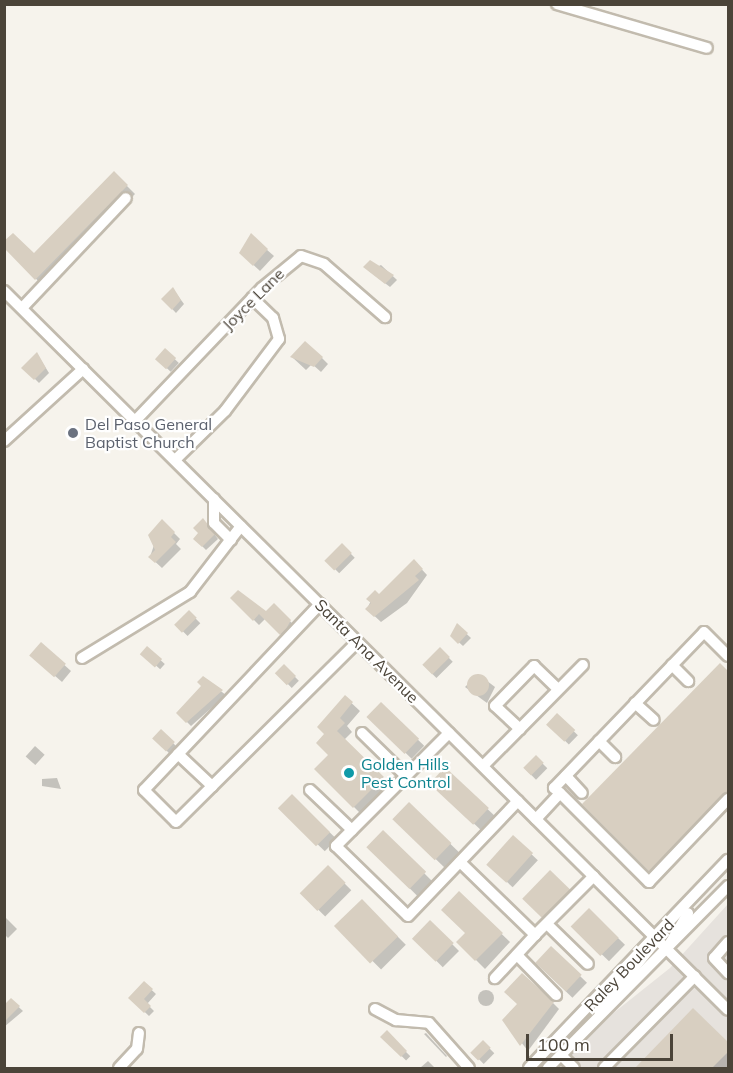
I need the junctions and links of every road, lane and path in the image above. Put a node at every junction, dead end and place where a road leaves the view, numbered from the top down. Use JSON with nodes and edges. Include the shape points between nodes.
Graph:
{"nodes":[{"id":1,"x":557,"y":4,"type":"edge"},
{"id":2,"x":707,"y":48,"type":"dead end"},
{"id":3,"x":126,"y":198,"type":"dead end"},
{"id":4,"x":4,"y":291,"type":"edge"},
{"id":5,"x":252,"y":298,"type":"junction"},
{"id":6,"x":22,"y":308,"type":"junction"},
{"id":7,"x":385,"y":316,"type":"dead end"},
{"id":8,"x":83,"y":369,"type":"junction"},
{"id":9,"x":135,"y":421,"type":"junction"},
{"id":10,"x":4,"y":441,"type":"edge"},
{"id":11,"x":175,"y":460,"type":"junction"},
{"id":12,"x":214,"y":499,"type":"junction"},
{"id":13,"x":241,"y":526,"type":"junction"},
{"id":14,"x":231,"y":540,"type":"junction"},
{"id":15,"x":320,"y":604,"type":"junction"},
{"id":16,"x":357,"y":642,"type":"junction"},
{"id":17,"x":729,"y":656,"type":"edge"},
{"id":18,"x":82,"y":658,"type":"dead end"},
{"id":19,"x":583,"y":665,"type":"dead end"},
{"id":20,"x":672,"y":665,"type":"junction"},
{"id":21,"x":688,"y":681,"type":"dead end"},
{"id":22,"x":558,"y":690,"type":"junction"},
{"id":23,"x":635,"y":703,"type":"junction"},
{"id":24,"x":654,"y":720,"type":"dead end"},
{"id":25,"x":520,"y":729,"type":"junction"},
{"id":26,"x":362,"y":733,"type":"dead end"},
{"id":27,"x":449,"y":733,"type":"junction"},
{"id":28,"x":599,"y":741,"type":"junction"},
{"id":29,"x":178,"y":754,"type":"junction"},
{"id":30,"x":615,"y":757,"type":"dead end"},
{"id":31,"x":483,"y":766,"type":"junction"},
{"id":32,"x":406,"y":776,"type":"junction"},
{"id":33,"x":566,"y":776,"type":"junction"},
{"id":34,"x":212,"y":786,"type":"junction"},
{"id":35,"x":310,"y":790,"type":"dead end"},
{"id":36,"x":560,"y":793,"type":"junction"},
{"id":37,"x":582,"y":793,"type":"dead end"},
{"id":38,"x":729,"y":799,"type":"edge"},
{"id":39,"x":518,"y":801,"type":"junction"},
{"id":40,"x":536,"y":819,"type":"junction"},
{"id":41,"x":352,"y":830,"type":"junction"},
{"id":42,"x":729,"y":860,"type":"edge"},
{"id":43,"x":460,"y":862,"type":"junction"},
{"id":44,"x":729,"y":871,"type":"edge"},
{"id":45,"x":594,"y":876,"type":"junction"},
{"id":46,"x":729,"y":886,"type":"edge"},
{"id":47,"x":547,"y":924,"type":"junction"},
{"id":48,"x":535,"y":936,"type":"junction"},
{"id":49,"x":656,"y":937,"type":"junction"},
{"id":50,"x":729,"y":942,"type":"edge"},
{"id":51,"x":668,"y":948,"type":"junction"},
{"id":52,"x":517,"y":955,"type":"junction"},
{"id":53,"x":588,"y":964,"type":"dead end"},
{"id":54,"x":729,"y":972,"type":"edge"},
{"id":55,"x":695,"y":976,"type":"junction"},
{"id":56,"x":495,"y":978,"type":"dead end"},
{"id":57,"x":556,"y":995,"type":"dead end"},
{"id":58,"x":375,"y":1009,"type":"dead end"},
{"id":59,"x":729,"y":1010,"type":"edge"},
{"id":60,"x":594,"y":1022,"type":"junction"},
{"id":61,"x":139,"y":1033,"type":"dead end"},
{"id":62,"x":561,"y":1055,"type":"junction"},
{"id":63,"x":119,"y":1068,"type":"edge"},
{"id":64,"x":469,"y":1068,"type":"edge"},
{"id":65,"x":529,"y":1068,"type":"edge"},
{"id":66,"x":548,"y":1068,"type":"edge"},
{"id":67,"x":574,"y":1068,"type":"edge"},
{"id":68,"x":604,"y":1068,"type":"edge"}],
"edges":[{"from":1,"to":2,"type":"street"},
{"from":3,"to":6,"type":"street"},
{"from":4,"to":6,"type":"street","name":"Santa Ana Avenue"},
{"from":5,"to":7,"type":"street","name":"Joyce Lane","via":[[301,256],[324,264]]},
{"from":5,"to":9,"type":"street","name":"Joyce Lane"},
{"from":5,"to":11,"type":"street","via":[[273,318],[279,339],[237,397]]},
{"from":6,"to":8,"type":"street","name":"Santa Ana Avenue"},
{"from":8,"to":9,"type":"street","name":"Santa Ana Avenue"},
{"from":8,"to":10,"type":"street"},
{"from":9,"to":11,"type":"street","name":"Santa Ana Avenue"},
{"from":11,"to":12,"type":"street","name":"Santa Ana Avenue"},
{"from":12,"to":13,"type":"street","name":"Santa Ana Avenue"},
{"from":12,"to":14,"type":"street","via":[[214,523]]},
{"from":13,"to":14,"type":"street"},
{"from":13,"to":15,"type":"street","name":"Santa Ana Avenue"},
{"from":14,"to":18,"type":"street","via":[[190,592]]},
{"from":15,"to":16,"type":"street","name":"Santa Ana Avenue"},
{"from":15,"to":29,"type":"street"},
{"from":16,"to":27,"type":"street","name":"Santa Ana Avenue"},
{"from":16,"to":34,"type":"street"},
{"from":17,"to":20,"type":"street","via":[[704,632]]},
{"from":19,"to":22,"type":"street"},
{"from":20,"to":21,"type":"street"},
{"from":20,"to":23,"type":"street"},
{"from":22,"to":25,"type":"street"},
{"from":22,"to":25,"type":"street","via":[[534,666],[495,706]]},
{"from":23,"to":24,"type":"street"},
{"from":23,"to":28,"type":"street"},
{"from":25,"to":31,"type":"street"},
{"from":26,"to":32,"type":"street"},
{"from":27,"to":31,"type":"street","name":"Santa Ana Avenue"},
{"from":27,"to":32,"type":"street"},
{"from":28,"to":30,"type":"street"},
{"from":28,"to":33,"type":"street"},
{"from":29,"to":34,"type":"street"},
{"from":29,"to":34,"type":"street","via":[[144,789],[176,822]]},
{"from":31,"to":39,"type":"street","name":"Santa Ana Avenue"},
{"from":32,"to":41,"type":"street"},
{"from":33,"to":36,"type":"street","via":[[554,788]]},
{"from":33,"to":37,"type":"street"},
{"from":35,"to":41,"type":"street"},
{"from":36,"to":38,"type":"street","via":[[649,882]]},
{"from":36,"to":40,"type":"street"},
{"from":39,"to":40,"type":"street","name":"Santa Ana Avenue"},
{"from":39,"to":43,"type":"street"},
{"from":40,"to":45,"type":"street","name":"Santa Ana Avenue"},
{"from":41,"to":43,"type":"street","via":[[336,846],[408,916]]},
{"from":42,"to":49,"type":"street","name":"Raley Boulevard"},
{"from":43,"to":48,"type":"street"},
{"from":44,"to":51,"type":"street","via":[[681,922]]},
{"from":45,"to":47,"type":"street"},
{"from":45,"to":49,"type":"street","name":"Santa Ana Avenue"},
{"from":46,"to":51,"type":"street","name":"Raley Boulevard"},
{"from":47,"to":48,"type":"street"},
{"from":47,"to":53,"type":"street"},
{"from":48,"to":52,"type":"street"},
{"from":49,"to":51,"type":"street","name":"Santa Ana Avenue"},
{"from":49,"to":60,"type":"street","via":[[649,956],[603,1003]]},
{"from":49,"to":65,"type":"street","name":"Raley Boulevard"},
{"from":50,"to":54,"type":"street","via":[[714,958]]},
{"from":51,"to":55,"type":"street","name":"Santa Ana Avenue"},
{"from":51,"to":60,"type":"street","name":"Raley Boulevard"},
{"from":52,"to":56,"type":"street"},
{"from":52,"to":57,"type":"street"},
{"from":55,"to":59,"type":"street","name":"Santa Ana Avenue"},
{"from":55,"to":68,"type":"street"},
{"from":58,"to":64,"type":"street","via":[[396,1020],[429,1023]]},
{"from":60,"to":62,"type":"street","name":"Raley Boulevard"},
{"from":61,"to":63,"type":"street","via":[[137,1049]]},
{"from":62,"to":66,"type":"street","name":"Raley Boulevard"},
{"from":62,"to":67,"type":"street"}]}
